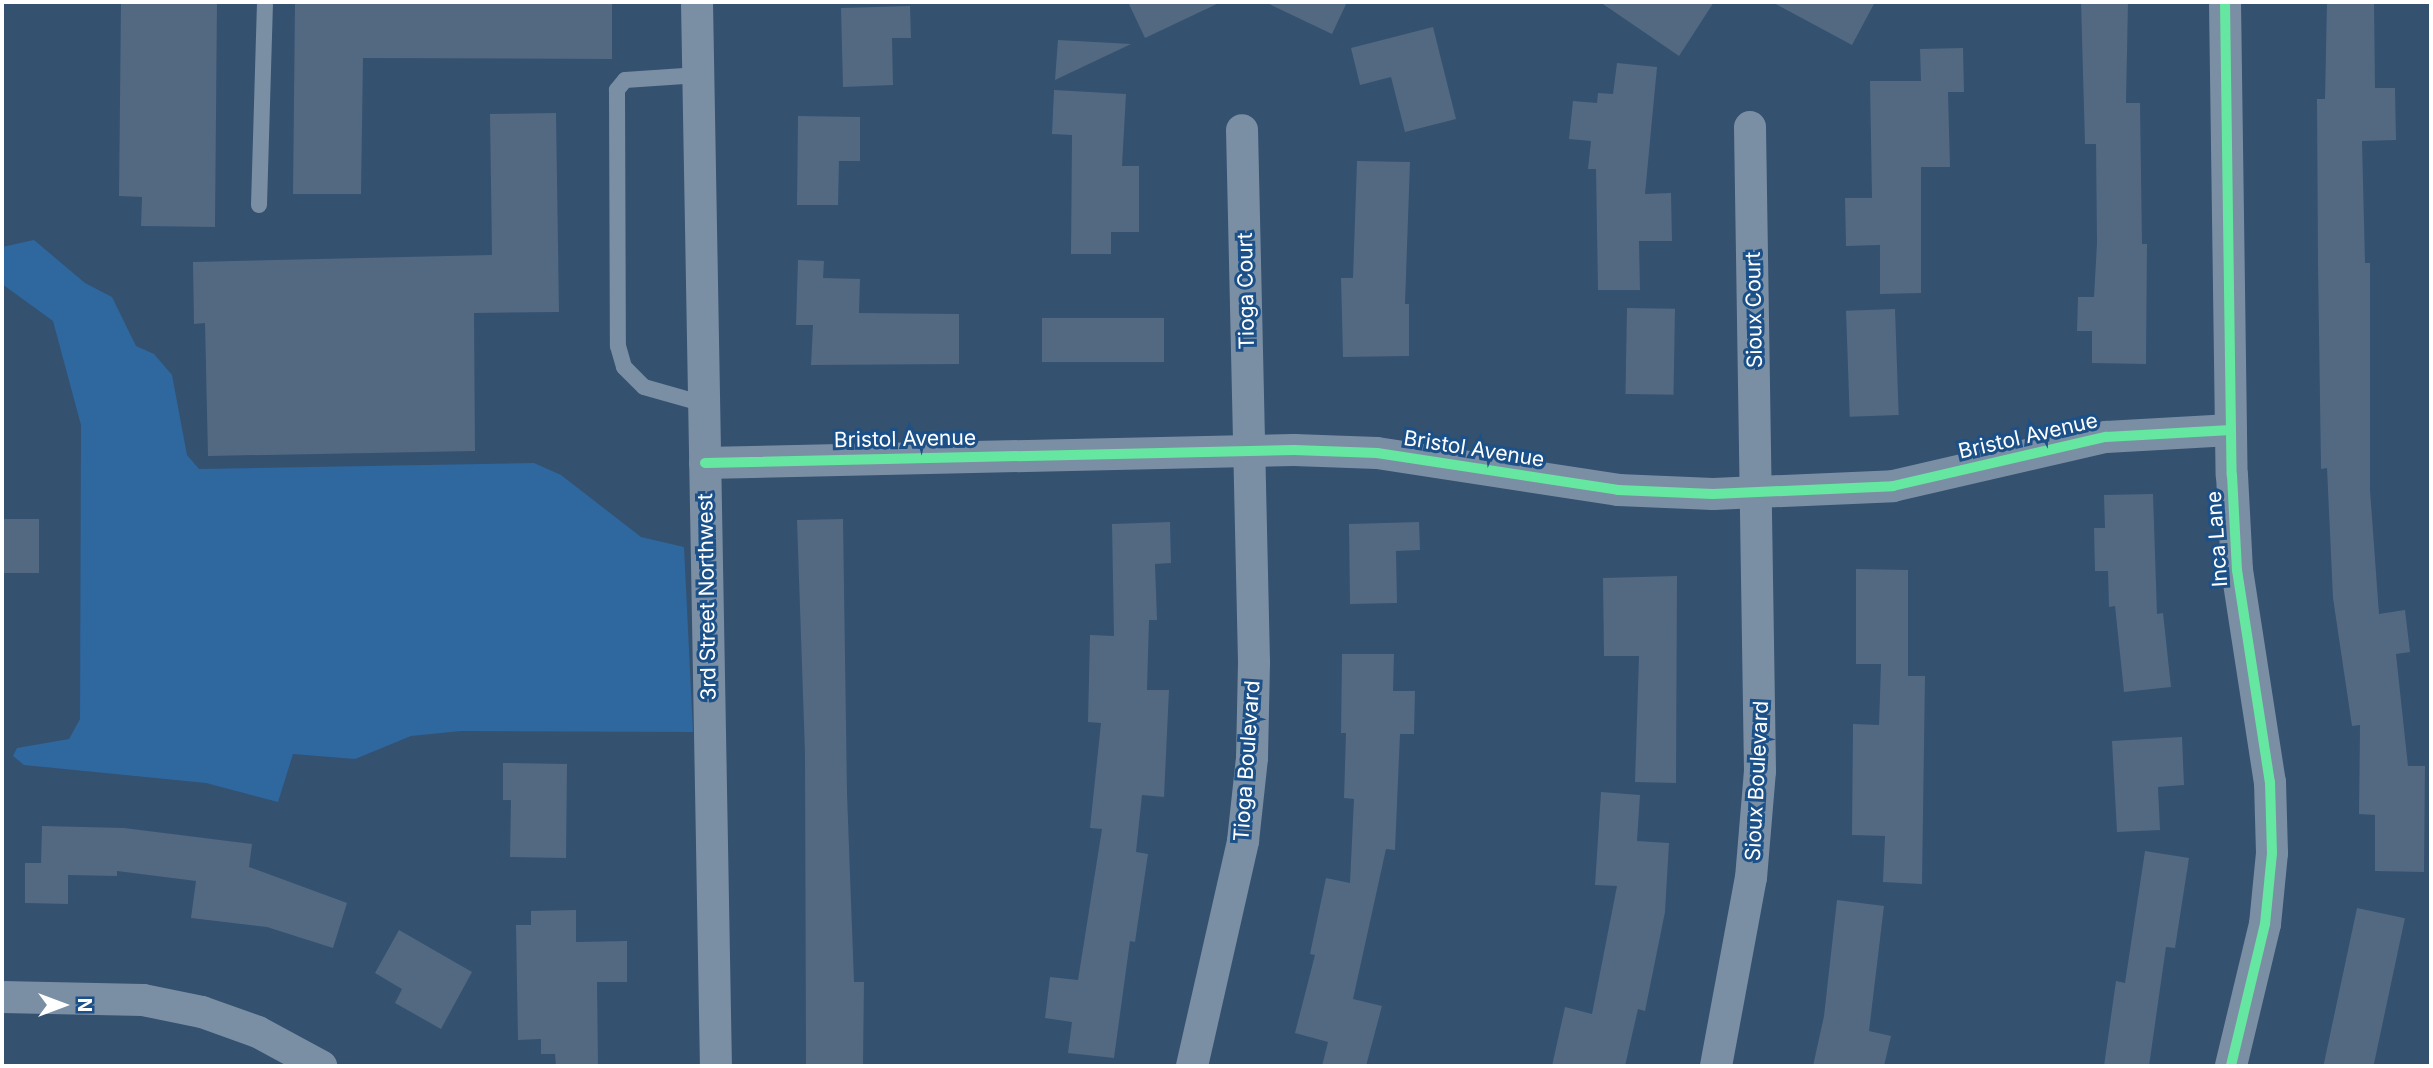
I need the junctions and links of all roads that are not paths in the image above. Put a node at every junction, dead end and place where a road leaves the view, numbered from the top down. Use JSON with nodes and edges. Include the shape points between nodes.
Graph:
{"nodes":[{"id":1,"x":265,"y":2,"type":"edge"},
{"id":2,"x":697,"y":2,"type":"edge"},
{"id":3,"x":2225,"y":2,"type":"edge"},
{"id":4,"x":699,"y":75,"type":"junction"},
{"id":5,"x":1750,"y":127,"type":"dead end"},
{"id":6,"x":1242,"y":130,"type":"dead end"},
{"id":7,"x":259,"y":205,"type":"dead end"},
{"id":8,"x":704,"y":404,"type":"junction"},
{"id":9,"x":2231,"y":430,"type":"junction"},
{"id":10,"x":1250,"y":451,"type":"junction"},
{"id":11,"x":705,"y":463,"type":"junction"},
{"id":12,"x":1758,"y":492,"type":"junction"},
{"id":13,"x":2,"y":997,"type":"edge"},
{"id":14,"x":321,"y":1066,"type":"edge"},
{"id":15,"x":716,"y":1066,"type":"edge"},
{"id":16,"x":1192,"y":1066,"type":"edge"},
{"id":17,"x":1716,"y":1066,"type":"edge"},
{"id":18,"x":2231,"y":1066,"type":"edge"}],
"edges":[{"from":1,"to":7,"type":"lane"},
{"from":2,"to":4,"type":"street","name":"3rd Street Northwest"},
{"from":3,"to":9,"type":"street","name":"Inca Lane"},
{"from":4,"to":8,"type":"street","name":"3rd Street Northwest"},
{"from":4,"to":8,"type":"lane","via":[[625,80],[617,90],[618,346],[624,367],[644,387]]},
{"from":5,"to":12,"type":"street","name":"Sioux Court"},
{"from":6,"to":10,"type":"street","name":"Tioga Court"},
{"from":8,"to":11,"type":"street","name":"3rd Street Northwest"},
{"from":9,"to":12,"type":"street","name":"Bristol Avenue","via":[[2106,436],[1894,486]]},
{"from":9,"to":18,"type":"street","name":"Inca Lane","via":[[2237,570],[2270,782],[2272,853],[2265,924]]},
{"from":10,"to":11,"type":"street","name":"Bristol Avenue"},
{"from":10,"to":12,"type":"street","name":"Bristol Avenue","via":[[1377,453],[1618,490]]},
{"from":10,"to":16,"type":"street","name":"Tioga Boulevard","via":[[1252,758],[1243,841]]},
{"from":11,"to":15,"type":"street","name":"3rd Street Northwest"},
{"from":12,"to":17,"type":"street","name":"Sioux Boulevard","via":[[1760,771],[1752,878]]},
{"from":13,"to":14,"type":"street","via":[[143,1000],[202,1012],[258,1032]]}]}
